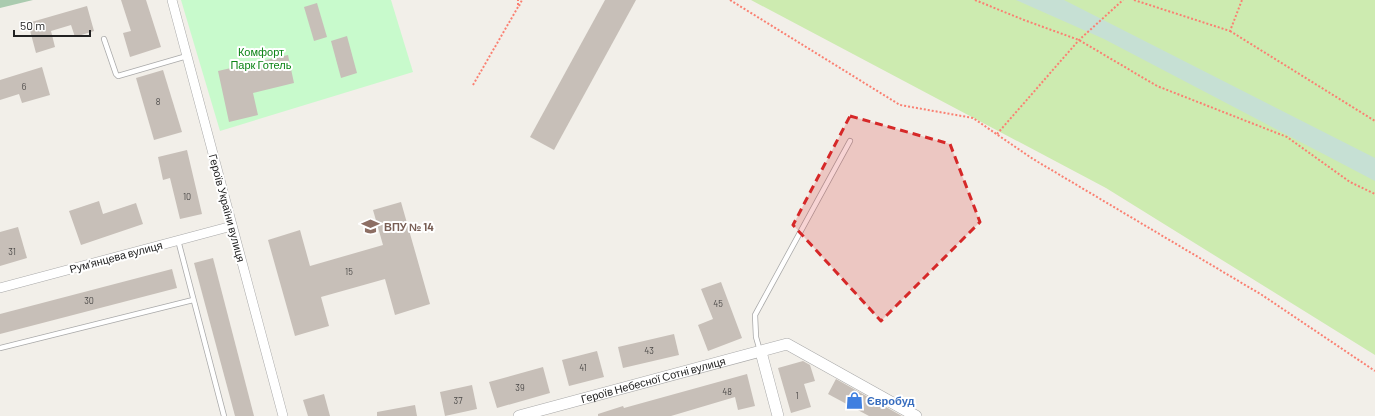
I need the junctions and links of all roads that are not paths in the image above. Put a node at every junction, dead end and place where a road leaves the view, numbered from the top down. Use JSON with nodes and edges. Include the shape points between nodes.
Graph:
{"nodes":[{"id":1,"x":172,"y":0,"type":"edge"},
{"id":2,"x":104,"y":39,"type":"dead end"},
{"id":3,"x":186,"y":56,"type":"junction"},
{"id":4,"x":850,"y":141,"type":"dead end"},
{"id":5,"x":232,"y":226,"type":"junction"},
{"id":6,"x":178,"y":240,"type":"junction"},
{"id":7,"x":0,"y":288,"type":"edge"},
{"id":8,"x":193,"y":300,"type":"junction"},
{"id":9,"x":0,"y":348,"type":"edge"},
{"id":10,"x":761,"y":352,"type":"junction"},
{"id":11,"x":224,"y":416,"type":"edge"},
{"id":12,"x":283,"y":416,"type":"edge"},
{"id":13,"x":519,"y":416,"type":"edge"},
{"id":14,"x":778,"y":416,"type":"edge"},
{"id":15,"x":916,"y":416,"type":"edge"}],
"edges":[{"from":1,"to":3,"type":"street","name":"Героїв України вулиця"},
{"from":2,"to":3,"type":"lane","via":[[118,76]]},
{"from":3,"to":5,"type":"street","name":"Героїв України вулиця"},
{"from":4,"to":10,"type":"lane","via":[[755,315],[756,336]]},
{"from":5,"to":6,"type":"street","name":"Рум’янцева вулиця"},
{"from":5,"to":12,"type":"street","name":"Героїв України вулиця"},
{"from":6,"to":7,"type":"street","name":"Рум’янцева вулиця"},
{"from":6,"to":8,"type":"lane"},
{"from":8,"to":9,"type":"lane"},
{"from":8,"to":11,"type":"lane"},
{"from":10,"to":13,"type":"street","name":"Героїв Небесної Сотні вулиця"},
{"from":10,"to":14,"type":"street"},
{"from":10,"to":15,"type":"street","name":"Героїв Небесної Сотні вулиця","via":[[787,344]]}]}
